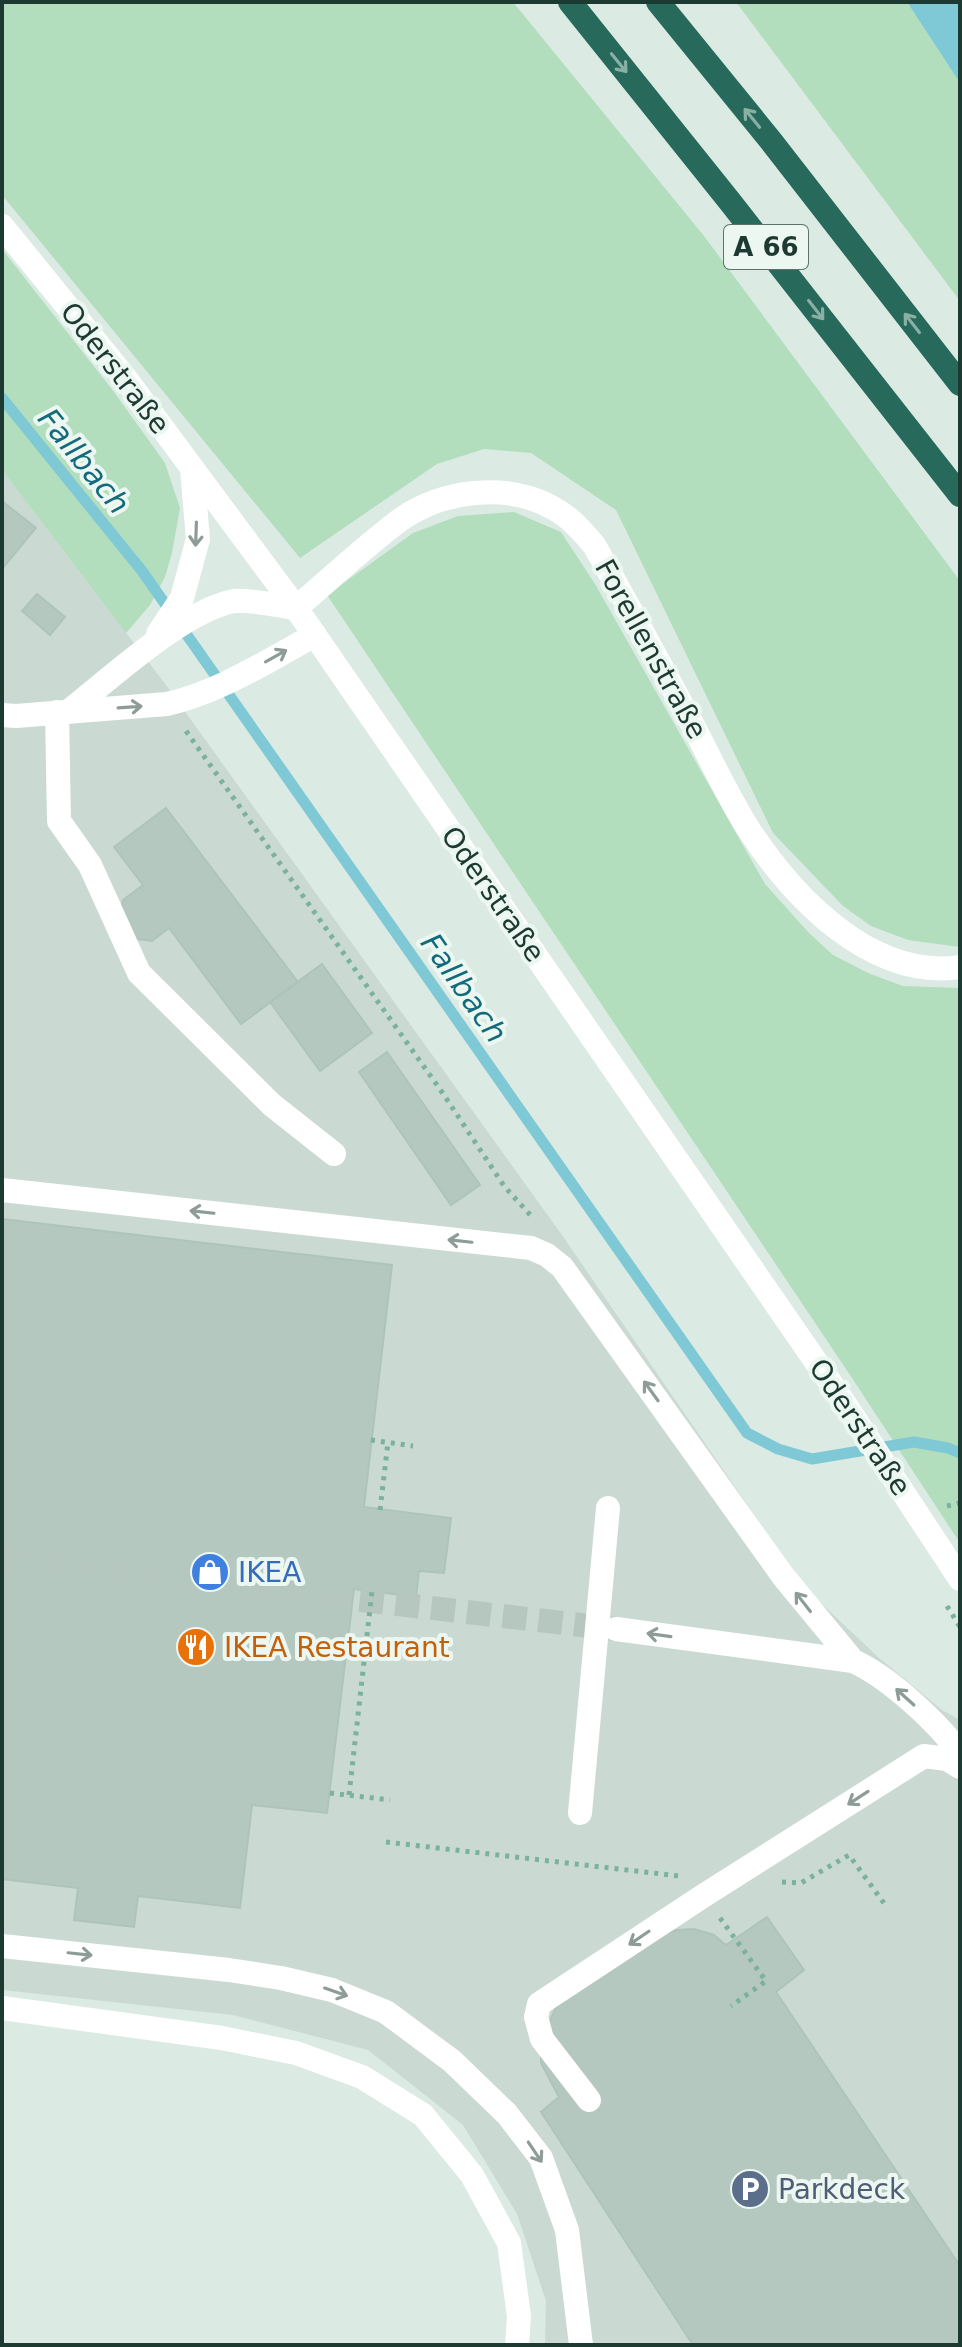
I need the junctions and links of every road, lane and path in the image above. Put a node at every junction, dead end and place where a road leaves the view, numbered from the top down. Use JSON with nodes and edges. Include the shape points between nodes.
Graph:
{"nodes":[{"id":1,"x":570,"y":2,"type":"edge"},
{"id":2,"x":658,"y":2,"type":"edge"},
{"id":3,"x":2,"y":226,"type":"edge"},
{"id":4,"x":960,"y":384,"type":"edge"},
{"id":5,"x":192,"y":469,"type":"junction"},
{"id":6,"x":960,"y":495,"type":"edge"},
{"id":7,"x":189,"y":607,"type":"junction"},
{"id":8,"x":296,"y":608,"type":"junction"},
{"id":9,"x":315,"y":635,"type":"junction"},
{"id":10,"x":179,"y":701,"type":"junction"},
{"id":11,"x":63,"y":712,"type":"junction"},
{"id":12,"x":2,"y":715,"type":"edge"},
{"id":13,"x":960,"y":967,"type":"edge"},
{"id":14,"x":334,"y":1154,"type":"dead end"},
{"id":15,"x":2,"y":1190,"type":"edge"},
{"id":16,"x":547,"y":1255,"type":"junction"},
{"id":17,"x":371,"y":1440,"type":"dead end"},
{"id":18,"x":388,"y":1442,"type":"junction"},
{"id":19,"x":413,"y":1446,"type":"dead end"},
{"id":20,"x":608,"y":1508,"type":"dead end"},
{"id":21,"x":380,"y":1510,"type":"dead end"},
{"id":22,"x":960,"y":1579,"type":"edge"},
{"id":23,"x":372,"y":1591,"type":"dead end"},
{"id":24,"x":616,"y":1629,"type":"tunnel mouth"},
{"id":25,"x":853,"y":1661,"type":"junction"},
{"id":26,"x":960,"y":1753,"type":"edge"},
{"id":27,"x":960,"y":1767,"type":"edge"},
{"id":28,"x":330,"y":1793,"type":"dead end"},
{"id":29,"x":349,"y":1795,"type":"junction"},
{"id":30,"x":390,"y":1800,"type":"dead end"},
{"id":31,"x":580,"y":1813,"type":"dead end"},
{"id":32,"x":386,"y":1842,"type":"dead end"},
{"id":33,"x":703,"y":1896,"type":"junction"},
{"id":34,"x":2,"y":1946,"type":"edge"},
{"id":35,"x":731,"y":2006,"type":"dead end"},
{"id":36,"x":2,"y":2008,"type":"edge"},
{"id":37,"x":589,"y":2100,"type":"dead end"},
{"id":38,"x":517,"y":2345,"type":"edge"},
{"id":39,"x":581,"y":2345,"type":"edge"}],
"edges":[{"from":1,"to":6,"type":"highway","number":"A 66","one_way":true},
{"from":4,"to":2,"type":"highway","number":"A 66","one_way":true},
{"from":3,"to":5,"type":"street","name":"Oderstraße"},
{"from":5,"to":7,"type":"street","one_way":true,"via":[[198,539]]},
{"from":5,"to":8,"type":"street","name":"Oderstraße"},
{"from":7,"to":8,"type":"street","via":[[235,601]]},
{"from":7,"to":11,"type":"street","via":[[150,646]]},
{"from":8,"to":9,"type":"street","name":"Oderstraße"},
{"from":8,"to":13,"type":"street","name":"Forellenstraße","via":[[402,519],[427,506],[492,491],[552,507],[594,545],[751,833],[806,900],[835,929],[876,953],[911,965]]},
{"from":10,"to":9,"type":"street","one_way":true,"via":[[238,678]]},
{"from":9,"to":22,"type":"street","name":"Oderstraße"},
{"from":11,"to":10,"type":"street","one_way":true},
{"from":10,"to":16,"type":"path","via":[[504,1186],[536,1220]]},
{"from":11,"to":12,"type":"street"},
{"from":11,"to":14,"type":"street","via":[[59,821],[90,865],[139,973],[272,1105]]},
{"from":16,"to":15,"type":"street","one_way":true,"via":[[531,1248]]},
{"from":25,"to":16,"type":"street","one_way":true,"via":[[783,1576],[562,1267]]},
{"from":17,"to":18,"type":"path"},
{"from":18,"to":19,"type":"path"},
{"from":18,"to":21,"type":"path"},
{"from":20,"to":31,"type":"street"},
{"from":23,"to":29,"type":"path"},
{"from":25,"to":24,"type":"street","one_way":true},
{"from":26,"to":25,"type":"street","one_way":true,"via":[[893,1686]]},
{"from":27,"to":33,"type":"street","one_way":true,"via":[[924,1756]]},
{"from":28,"to":29,"type":"path"},
{"from":29,"to":30,"type":"path"},
{"from":32,"to":33,"type":"path","via":[[690,1877]]},
{"from":33,"to":35,"type":"path","via":[[766,1981]]},
{"from":33,"to":37,"type":"street","one_way":true,"via":[[539,2004],[536,2017],[542,2039]]},
{"from":34,"to":39,"type":"street","one_way":true,"via":[[281,1978],[332,1990],[386,2012],[452,2061],[507,2114],[541,2158],[567,2230]]},
{"from":36,"to":38,"type":"street","via":[[296,2053],[362,2077],[423,2115],[472,2175],[509,2243],[519,2316]]}]}
